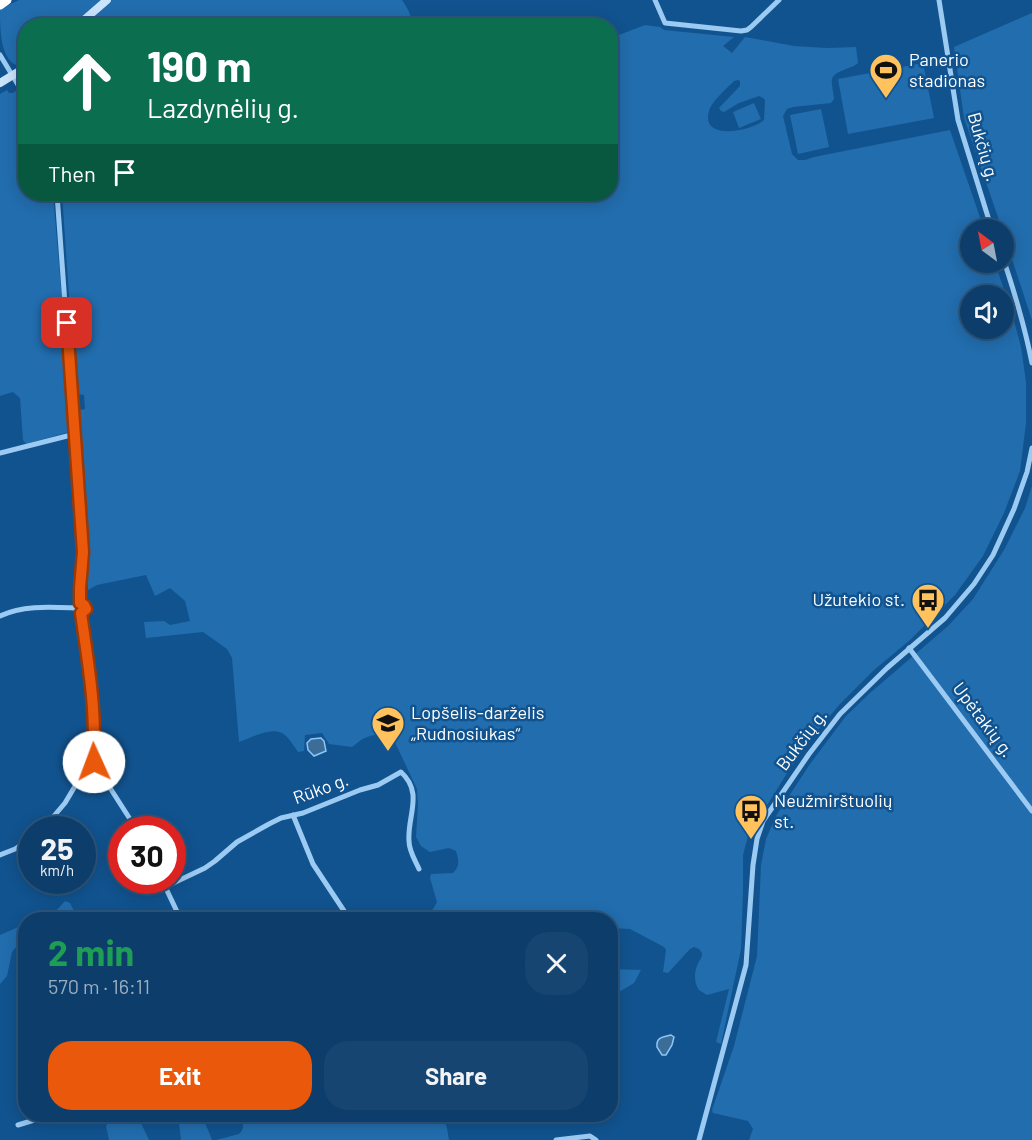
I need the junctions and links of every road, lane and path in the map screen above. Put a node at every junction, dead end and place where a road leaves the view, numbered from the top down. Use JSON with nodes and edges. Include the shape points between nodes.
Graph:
{"nodes":[{"id":1,"x":7,"y":0,"type":"edge"},
{"id":2,"x":107,"y":0,"type":"edge"},
{"id":3,"x":655,"y":0,"type":"edge"},
{"id":4,"x":779,"y":0,"type":"edge"},
{"id":5,"x":939,"y":0,"type":"edge"},
{"id":6,"x":1,"y":2,"type":"edge"},
{"id":7,"x":86,"y":18,"type":"edge"},
{"id":8,"x":0,"y":55,"type":"edge"},
{"id":9,"x":18,"y":72,"type":"edge"},
{"id":10,"x":12,"y":76,"type":"junction"},
{"id":11,"x":0,"y":83,"type":"edge"},
{"id":12,"x":18,"y":85,"type":"edge"},
{"id":13,"x":58,"y":201,"type":"edge"},
{"id":14,"x":989,"y":219,"type":"edge"},
{"id":15,"x":1008,"y":273,"type":"edge"},
{"id":16,"x":1032,"y":363,"type":"edge"},
{"id":17,"x":75,"y":434,"type":"junction"},
{"id":18,"x":1032,"y":448,"type":"edge"},
{"id":19,"x":0,"y":453,"type":"edge"},
{"id":20,"x":78,"y":605,"type":"junction"},
{"id":21,"x":0,"y":616,"type":"edge"},
{"id":22,"x":909,"y":648,"type":"junction"},
{"id":23,"x":92,"y":762,"type":"junction"},
{"id":24,"x":1032,"y":811,"type":"edge"},
{"id":25,"x":293,"y":815,"type":"junction"},
{"id":26,"x":54,"y":816,"type":"edge"},
{"id":27,"x":127,"y":816,"type":"edge"},
{"id":28,"x":18,"y":847,"type":"edge"},
{"id":29,"x":0,"y":855,"type":"edge"},
{"id":30,"x":419,"y":869,"type":"dead end"},
{"id":31,"x":186,"y":877,"type":"edge"},
{"id":32,"x":168,"y":894,"type":"edge"},
{"id":33,"x":177,"y":912,"type":"edge"},
{"id":34,"x":345,"y":912,"type":"edge"},
{"id":35,"x":28,"y":1122,"type":"edge"},
{"id":36,"x":18,"y":1125,"type":"dead end"},
{"id":37,"x":556,"y":1140,"type":"edge"},
{"id":38,"x":596,"y":1140,"type":"edge"},
{"id":39,"x":699,"y":1140,"type":"edge"}],
"edges":[{"from":1,"to":6,"type":"highway"},
{"from":2,"to":7,"type":"street"},
{"from":3,"to":4,"type":"street","via":[[664,23],[741,31],[751,27]]},
{"from":5,"to":14,"type":"street","name":"Bukčių g.","via":[[958,120]]},
{"from":8,"to":10,"type":"street"},
{"from":9,"to":10,"type":"street"},
{"from":10,"to":11,"type":"street"},
{"from":10,"to":12,"type":"street"},
{"from":13,"to":17,"type":"street"},
{"from":15,"to":16,"type":"street"},
{"from":17,"to":19,"type":"street"},
{"from":17,"to":20,"type":"street","via":[[83,552]]},
{"from":18,"to":22,"type":"street","name":"Bukčių g.","via":[[1028,472],[993,555],[957,605]]},
{"from":20,"to":21,"type":"street","via":[[22,609]]},
{"from":20,"to":23,"type":"street","via":[[92,701],[96,758]]},
{"from":22,"to":24,"type":"street","name":"Upėtakių g."},
{"from":22,"to":39,"type":"street","name":"Bukčių g.","via":[[821,736],[763,821],[753,865],[746,965]]},
{"from":23,"to":26,"type":"street"},
{"from":23,"to":27,"type":"street"},
{"from":25,"to":30,"type":"street","name":"Rūko g.","via":[[378,785],[401,772],[411,786],[409,843]]},
{"from":25,"to":31,"type":"street","name":"Rūko g.","via":[[248,835],[205,868]]},
{"from":25,"to":34,"type":"street","via":[[308,855]]},
{"from":28,"to":29,"type":"street"},
{"from":32,"to":33,"type":"street"},
{"from":35,"to":36,"type":"street"},
{"from":37,"to":38,"type":"street","via":[[590,1136]]}]}
